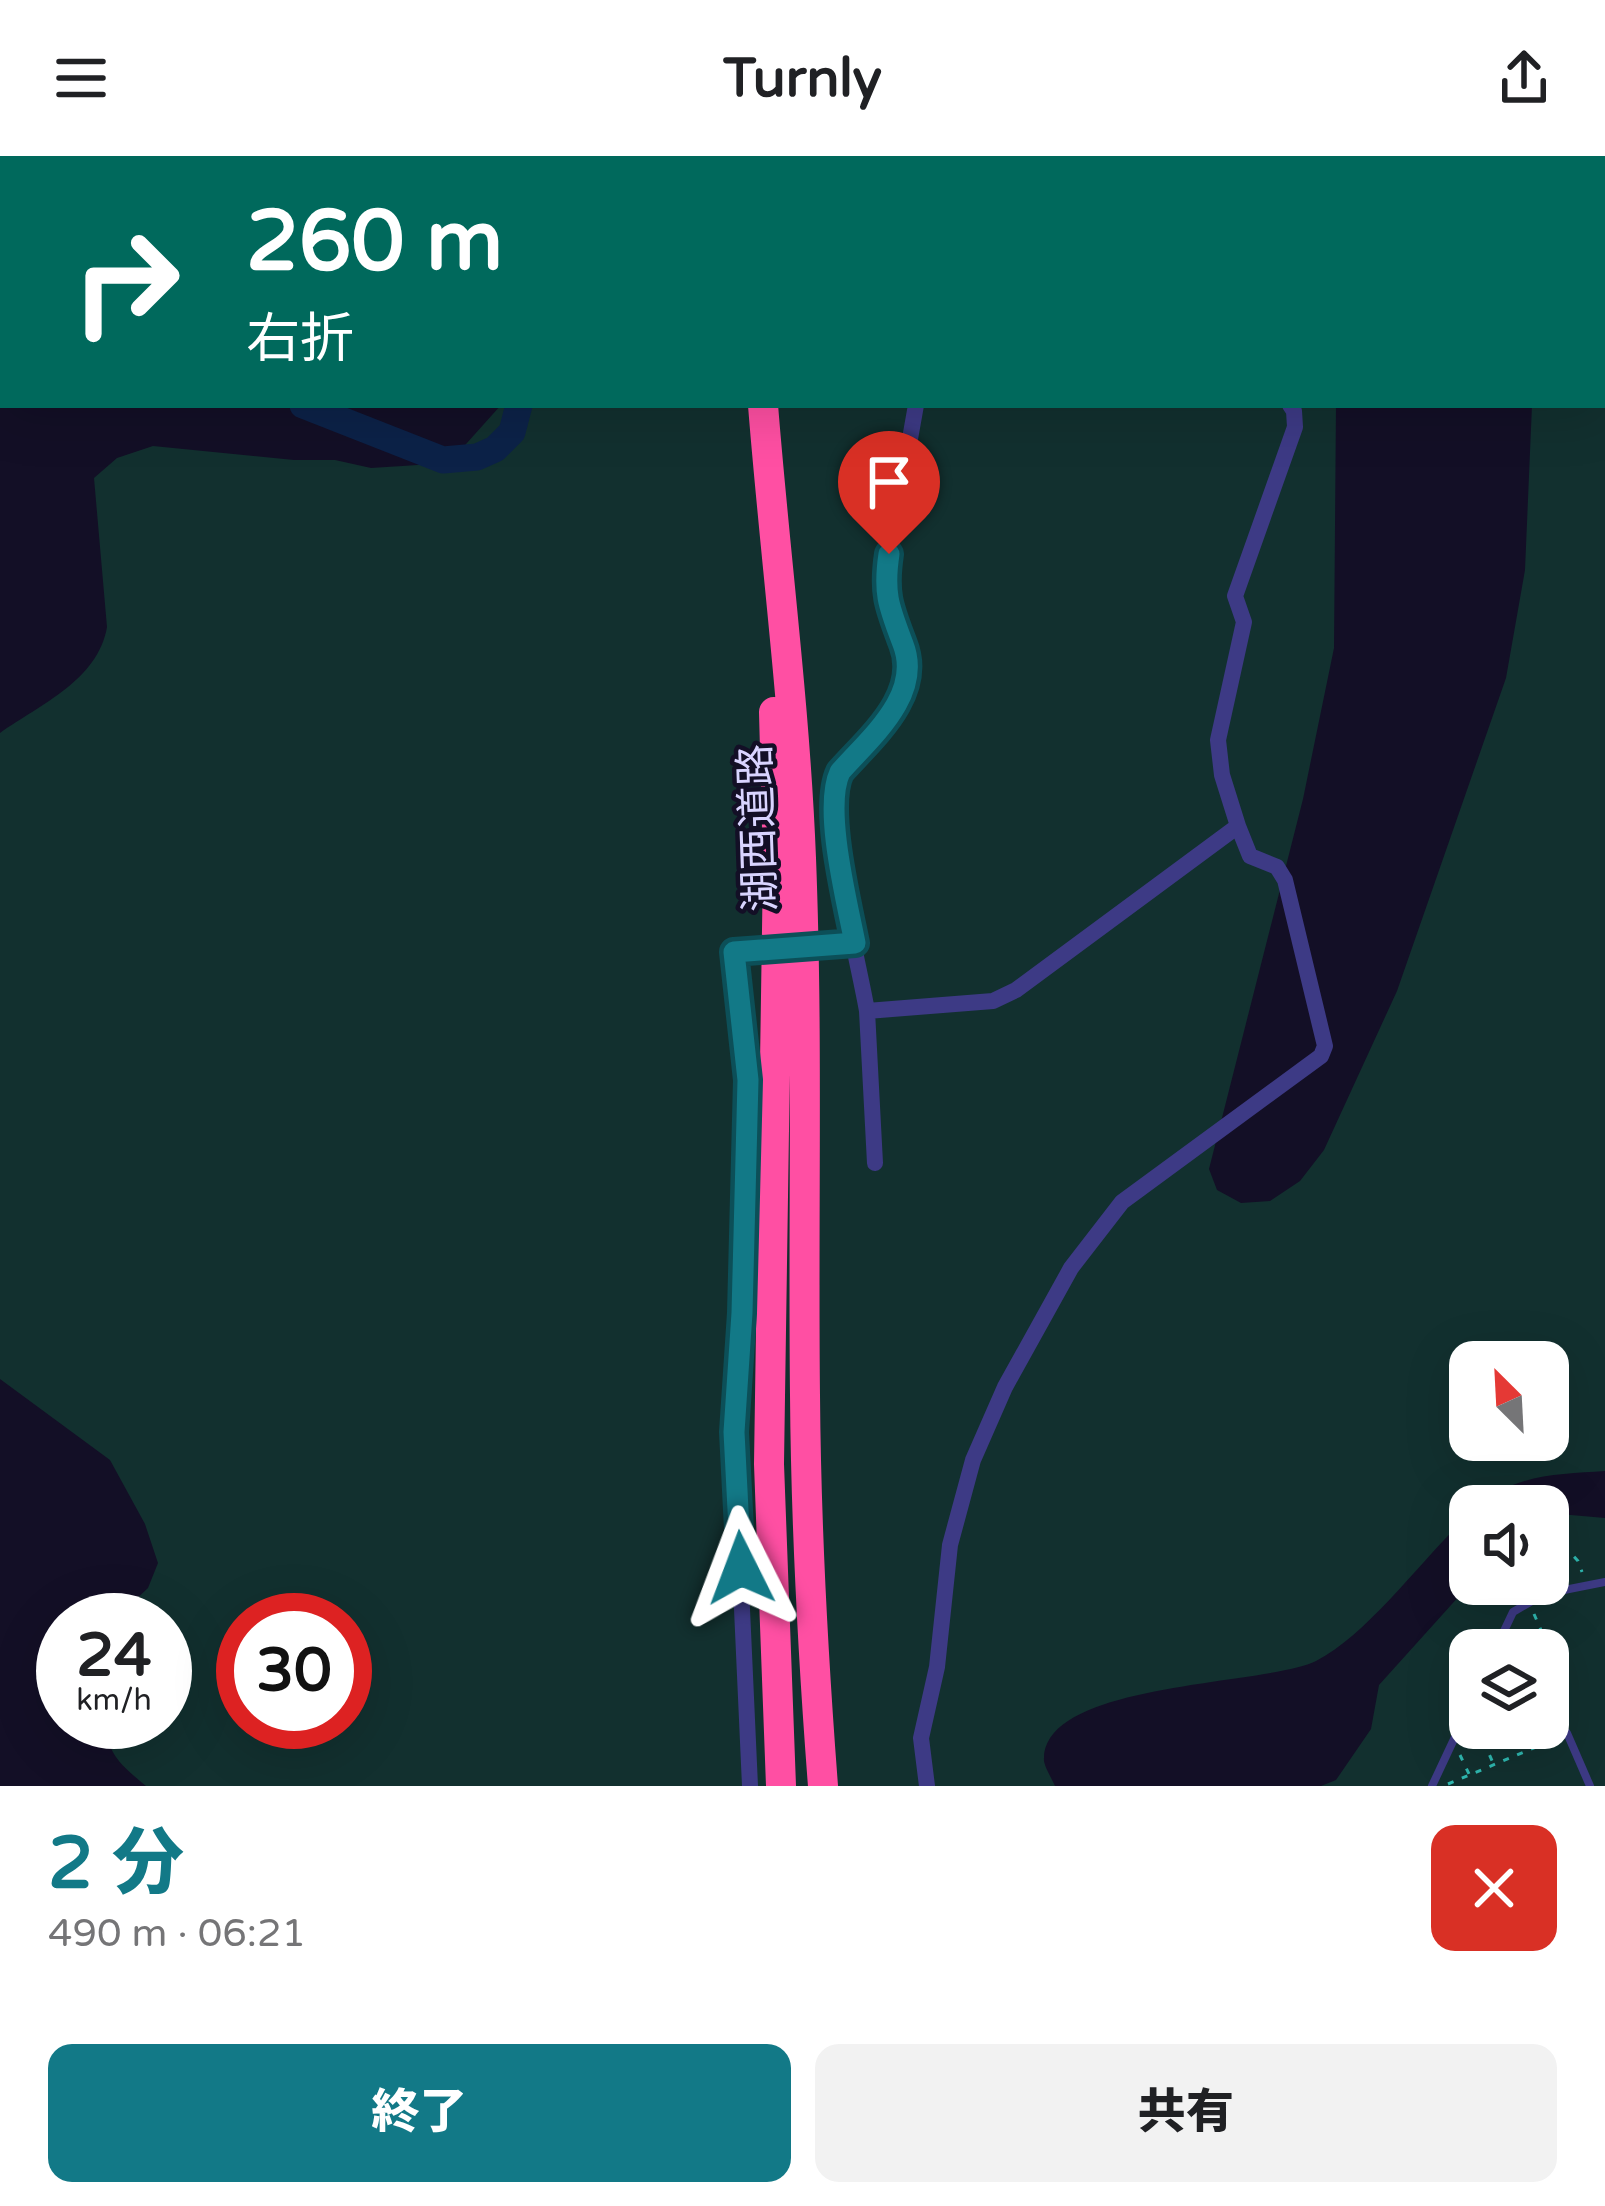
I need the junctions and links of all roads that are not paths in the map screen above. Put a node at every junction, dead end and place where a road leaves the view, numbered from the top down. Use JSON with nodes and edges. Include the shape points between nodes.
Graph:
{"nodes":[{"id":1,"x":746,"y":408,"type":"edge"},
{"id":2,"x":763,"y":408,"type":"edge"},
{"id":3,"x":783,"y":408,"type":"edge"},
{"id":4,"x":915,"y":408,"type":"edge"},
{"id":5,"x":1292,"y":408,"type":"edge"},
{"id":6,"x":782,"y":675,"type":"junction"},
{"id":7,"x":1238,"y":826,"type":"junction"},
{"id":8,"x":850,"y":944,"type":"junction"},
{"id":9,"x":867,"y":1011,"type":"junction"},
{"id":10,"x":875,"y":1163,"type":"dead end"},
{"id":11,"x":1605,"y":1582,"type":"edge"},
{"id":12,"x":1505,"y":1629,"type":"edge"},
{"id":13,"x":1569,"y":1738,"type":"edge"},
{"id":14,"x":1449,"y":1749,"type":"edge"},
{"id":15,"x":1434,"y":1783,"type":"edge"},
{"id":16,"x":750,"y":1786,"type":"edge"},
{"id":17,"x":781,"y":1786,"type":"edge"},
{"id":18,"x":823,"y":1786,"type":"edge"},
{"id":19,"x":927,"y":1786,"type":"edge"},
{"id":20,"x":1590,"y":1786,"type":"edge"}],
"edges":[{"from":1,"to":6,"type":"highway"},
{"from":2,"to":6,"type":"highway","name":"湖西道路"},
{"from":3,"to":6,"type":"highway"},
{"from":4,"to":8,"type":"street","via":[[884,585],[906,650],[906,680],[899,701],[834,785]]},
{"from":5,"to":7,"type":"street","via":[[1295,427],[1235,596],[1244,622],[1218,740]]},
{"from":6,"to":17,"type":"highway","name":"湖西道路","via":[[769,1487]]},
{"from":6,"to":18,"type":"highway","name":"湖西道路","via":[[802,862],[805,1396]]},
{"from":7,"to":9,"type":"street","via":[[1016,991],[993,1001]]},
{"from":7,"to":19,"type":"street","via":[[1250,856],[1277,867],[1285,880],[1322,1056],[1122,1202],[1071,1268],[1005,1387],[973,1460],[950,1545],[922,1738]]},
{"from":8,"to":9,"type":"street"},
{"from":8,"to":16,"type":"street","via":[[734,952],[748,1080],[734,1432]]},
{"from":9,"to":10,"type":"street"},
{"from":11,"to":12,"type":"lane","via":[[1544,1594],[1513,1612]]},
{"from":13,"to":20,"type":"lane"},
{"from":14,"to":15,"type":"lane"}]}
